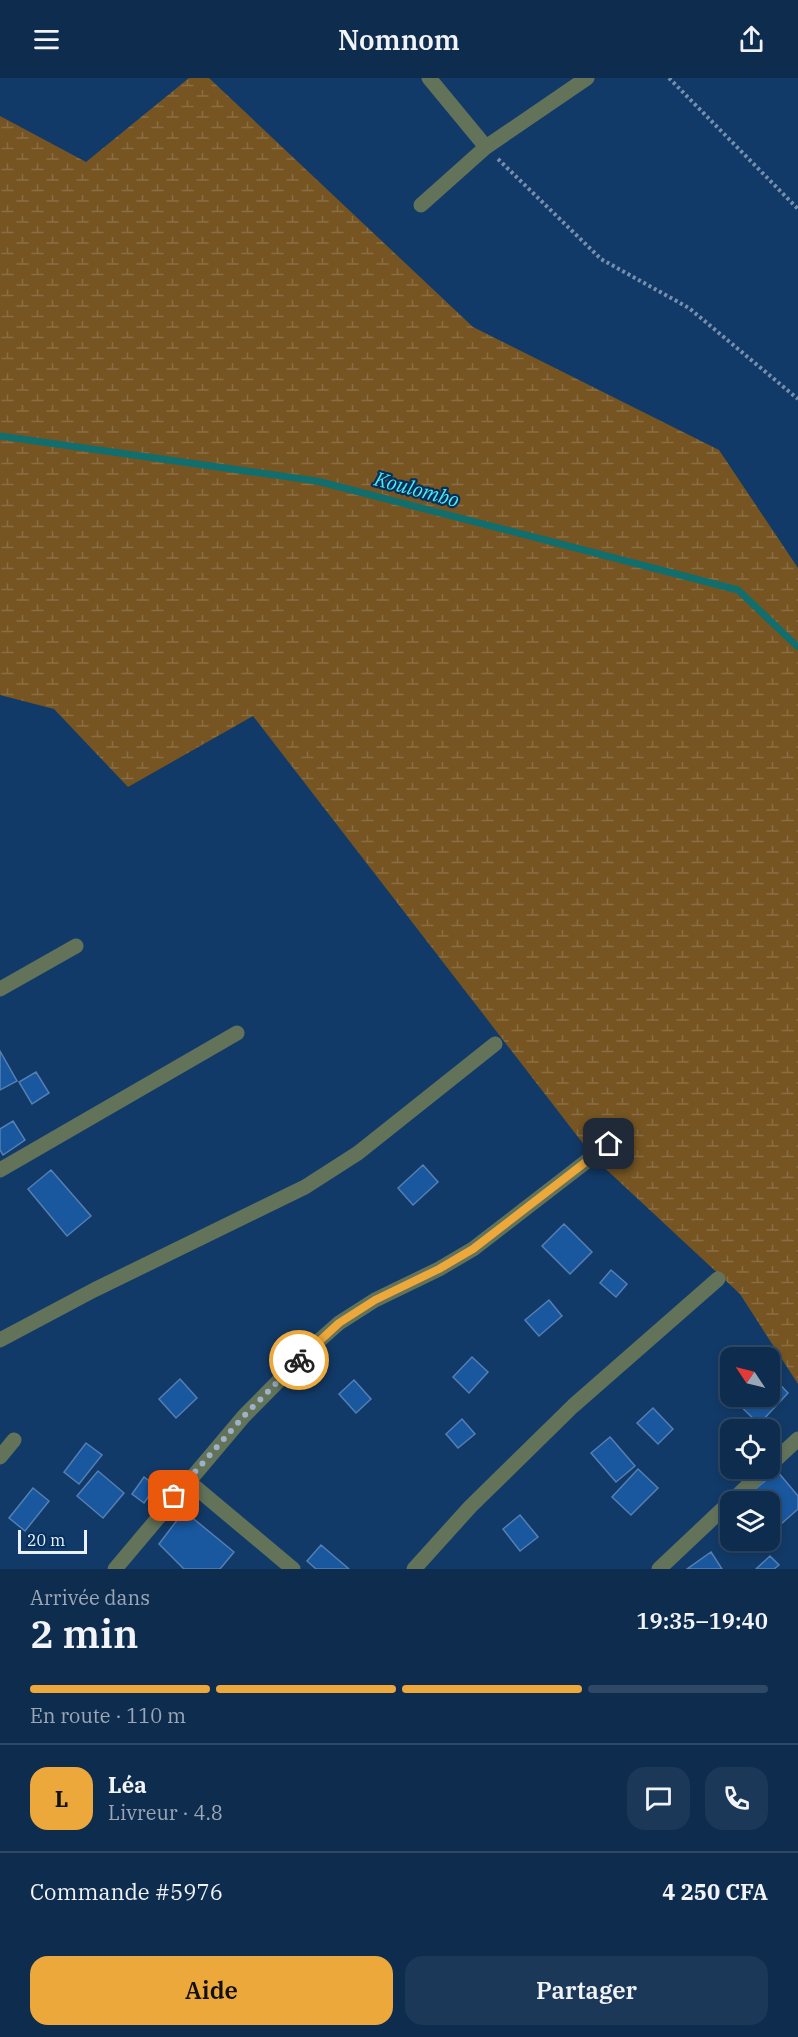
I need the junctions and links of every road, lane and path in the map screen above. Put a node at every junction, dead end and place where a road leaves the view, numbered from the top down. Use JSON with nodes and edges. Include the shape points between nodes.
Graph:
{"nodes":[{"id":1,"x":429,"y":78,"type":"edge"},
{"id":2,"x":587,"y":78,"type":"edge"},
{"id":3,"x":669,"y":78,"type":"edge"},
{"id":4,"x":486,"y":147,"type":"junction"},
{"id":5,"x":421,"y":205,"type":"dead end"},
{"id":6,"x":798,"y":209,"type":"edge"},
{"id":7,"x":798,"y":399,"type":"edge"},
{"id":8,"x":76,"y":946,"type":"dead end"},
{"id":9,"x":0,"y":989,"type":"edge"},
{"id":10,"x":237,"y":1033,"type":"dead end"},
{"id":11,"x":495,"y":1044,"type":"dead end"},
{"id":12,"x":609,"y":1144,"type":"dead end"},
{"id":13,"x":0,"y":1170,"type":"edge"},
{"id":14,"x":718,"y":1279,"type":"dead end"},
{"id":15,"x":0,"y":1340,"type":"edge"},
{"id":16,"x":798,"y":1439,"type":"edge"},
{"id":17,"x":14,"y":1440,"type":"dead end"},
{"id":18,"x":780,"y":1456,"type":"edge"},
{"id":19,"x":0,"y":1457,"type":"edge"},
{"id":20,"x":755,"y":1479,"type":"edge"},
{"id":21,"x":188,"y":1480,"type":"junction"},
{"id":22,"x":742,"y":1491,"type":"edge"},
{"id":23,"x":720,"y":1512,"type":"edge"},
{"id":24,"x":115,"y":1569,"type":"edge"},
{"id":25,"x":293,"y":1569,"type":"edge"},
{"id":26,"x":414,"y":1569,"type":"edge"},
{"id":27,"x":658,"y":1569,"type":"edge"}],
"edges":[{"from":1,"to":4,"type":"street"},
{"from":2,"to":4,"type":"street"},
{"from":3,"to":6,"type":"path"},
{"from":4,"to":5,"type":"street"},
{"from":4,"to":7,"type":"path","via":[[601,259],[688,308]]},
{"from":8,"to":9,"type":"street"},
{"from":10,"to":13,"type":"street"},
{"from":11,"to":15,"type":"street","via":[[358,1153],[305,1187]]},
{"from":12,"to":21,"type":"street","via":[[473,1249],[339,1323],[252,1408]]},
{"from":14,"to":26,"type":"street","via":[[573,1406],[470,1507]]},
{"from":16,"to":18,"type":"street"},
{"from":17,"to":19,"type":"street"},
{"from":20,"to":22,"type":"street"},
{"from":21,"to":24,"type":"street"},
{"from":21,"to":25,"type":"street"},
{"from":23,"to":27,"type":"street"}]}
